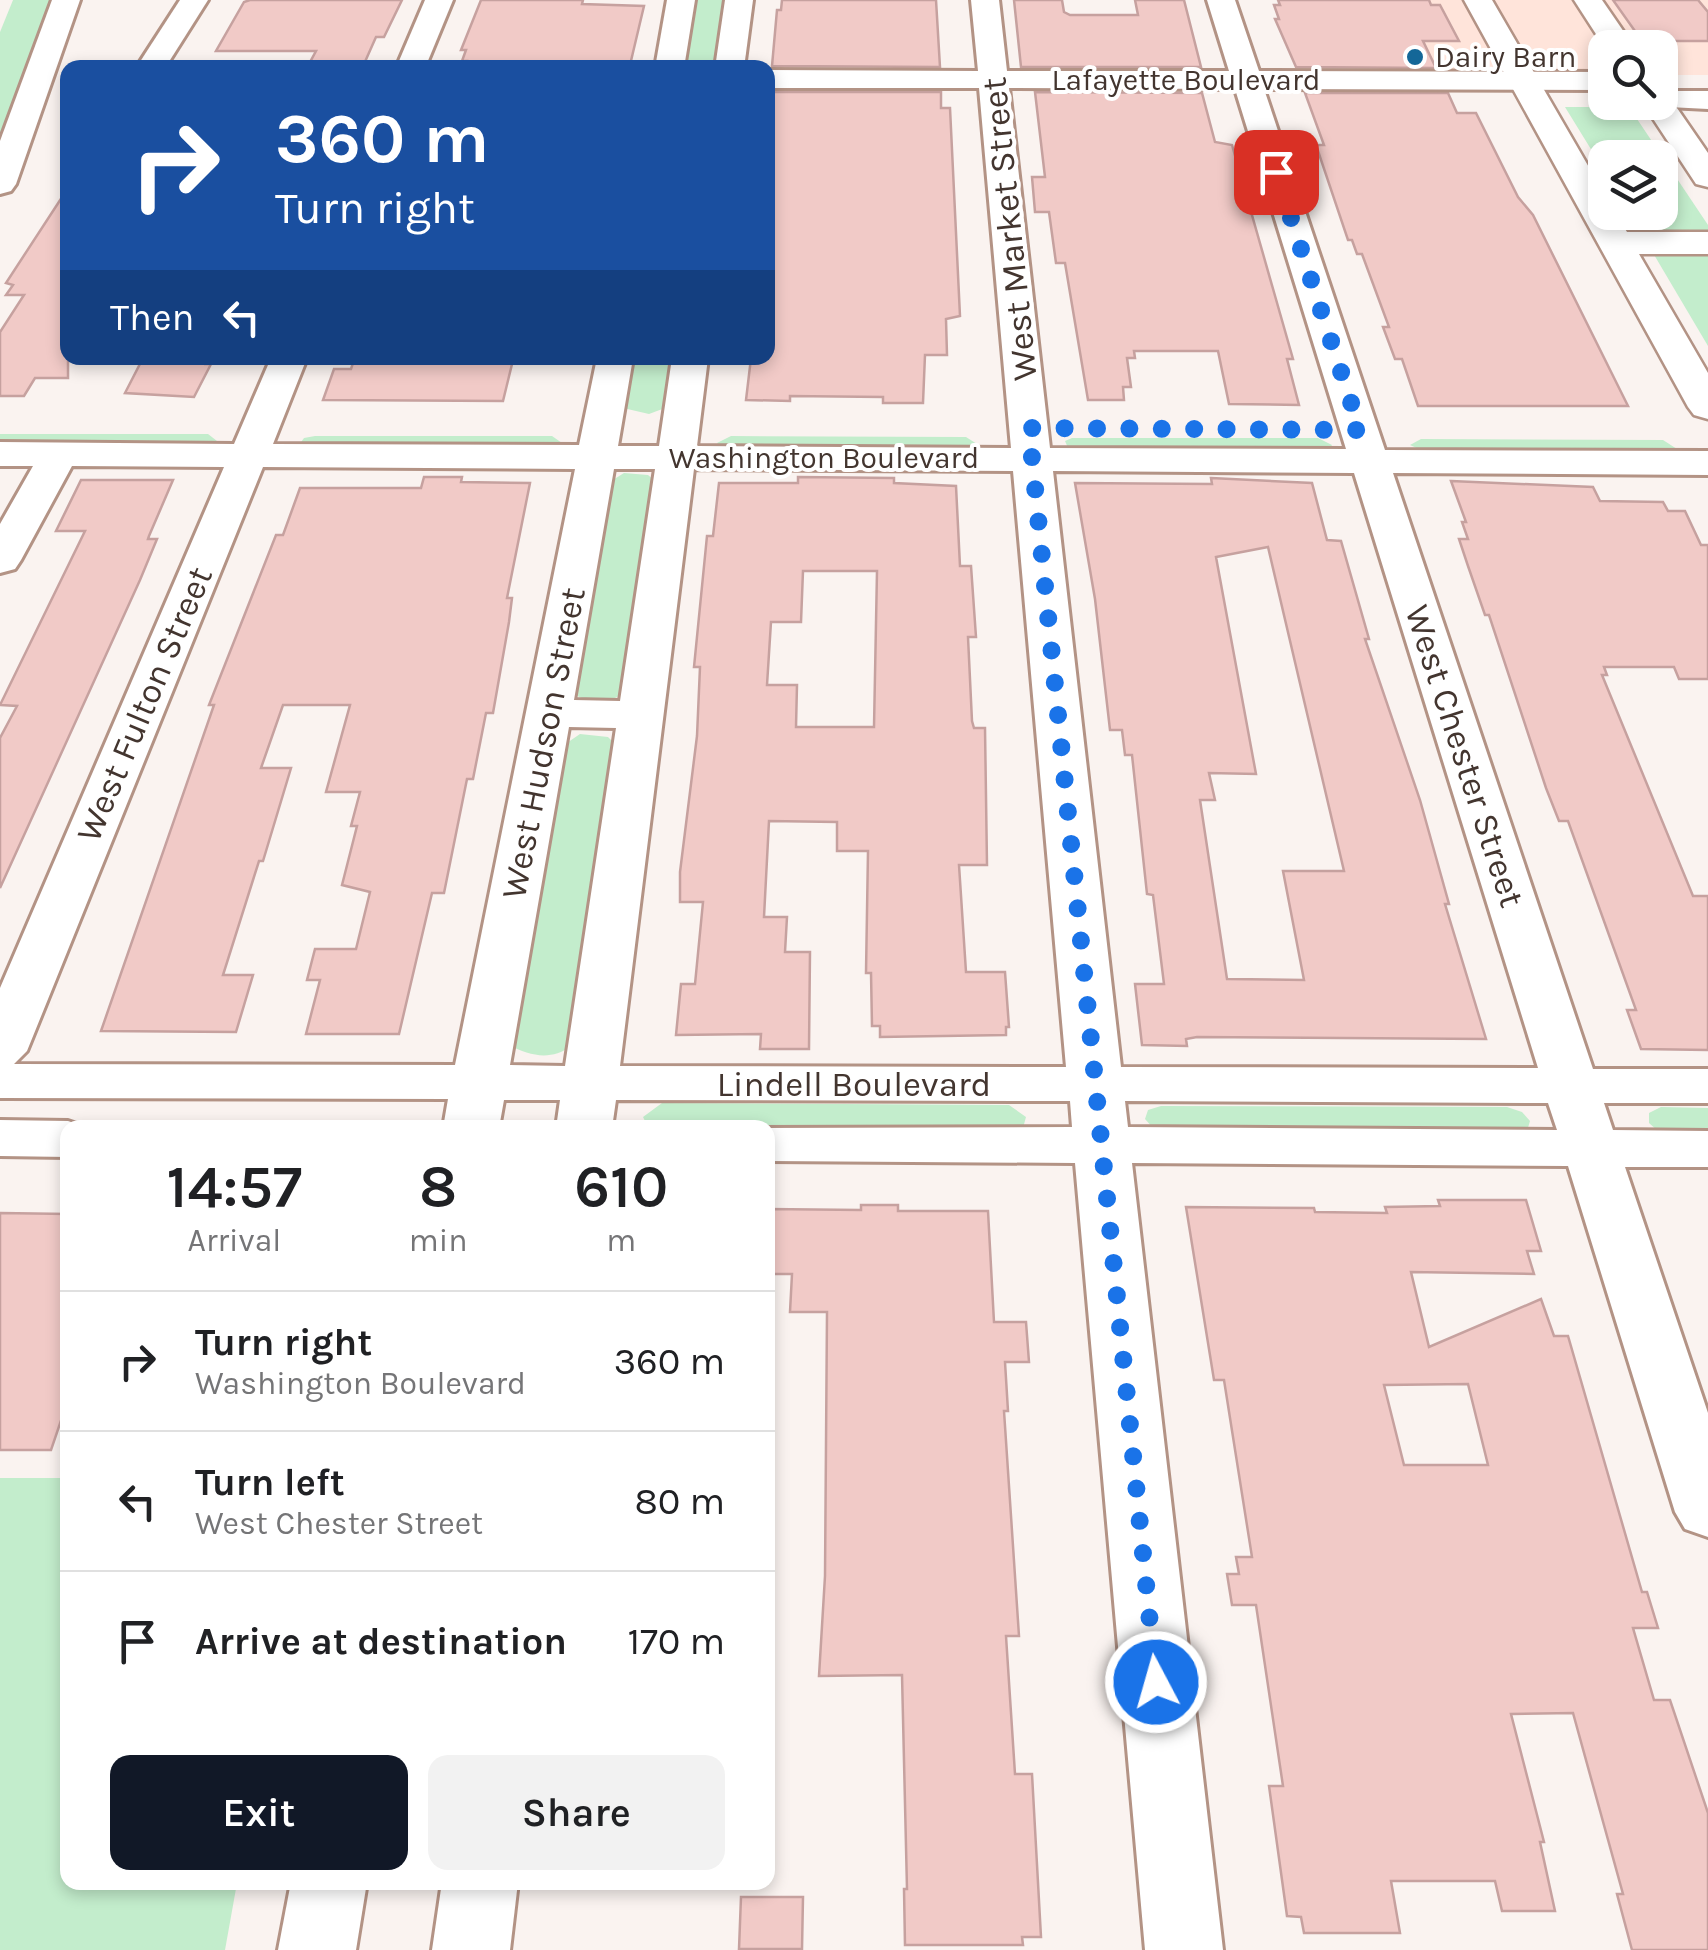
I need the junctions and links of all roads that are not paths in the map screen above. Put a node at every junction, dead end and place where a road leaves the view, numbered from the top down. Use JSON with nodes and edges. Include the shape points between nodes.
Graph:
{"nodes":[{"id":1,"x":66,"y":0,"type":"edge"},
{"id":2,"x":194,"y":0,"type":"edge"},
{"id":3,"x":439,"y":0,"type":"edge"},
{"id":4,"x":682,"y":0,"type":"edge"},
{"id":5,"x":739,"y":0,"type":"edge"},
{"id":6,"x":986,"y":0,"type":"edge"},
{"id":7,"x":1221,"y":0,"type":"edge"},
{"id":8,"x":1478,"y":0,"type":"edge"},
{"id":9,"x":1588,"y":0,"type":"edge"},
{"id":10,"x":1608,"y":30,"type":"edge"},
{"id":11,"x":155,"y":60,"type":"edge"},
{"id":12,"x":413,"y":60,"type":"edge"},
{"id":13,"x":671,"y":60,"type":"edge"},
{"id":14,"x":731,"y":60,"type":"edge"},
{"id":15,"x":775,"y":79,"type":"edge"},
{"id":16,"x":1678,"y":82,"type":"edge"},
{"id":17,"x":1708,"y":82,"type":"edge"},
{"id":18,"x":46,"y":83,"type":"edge"},
{"id":19,"x":1588,"y":83,"type":"edge"},
{"id":20,"x":994,"y":89,"type":"junction"},
{"id":21,"x":1250,"y":90,"type":"junction"},
{"id":22,"x":1529,"y":90,"type":"junction"},
{"id":23,"x":775,"y":98,"type":"edge"},
{"id":24,"x":1588,"y":98,"type":"edge"},
{"id":25,"x":1708,"y":100,"type":"edge"},
{"id":26,"x":1678,"y":101,"type":"edge"},
{"id":27,"x":1671,"y":120,"type":"edge"},
{"id":28,"x":1708,"y":177,"type":"edge"},
{"id":29,"x":0,"y":184,"type":"edge"},
{"id":30,"x":1615,"y":243,"type":"junction"},
{"id":31,"x":1708,"y":243,"type":"edge"},
{"id":32,"x":286,"y":365,"type":"edge"},
{"id":33,"x":613,"y":365,"type":"edge"},
{"id":34,"x":689,"y":365,"type":"edge"},
{"id":35,"x":1708,"y":408,"type":"edge"},
{"id":36,"x":0,"y":425,"type":"edge"},
{"id":37,"x":1708,"y":431,"type":"edge"},
{"id":38,"x":254,"y":441,"type":"junction"},
{"id":39,"x":599,"y":442,"type":"junction"},
{"id":40,"x":678,"y":442,"type":"junction"},
{"id":41,"x":1030,"y":444,"type":"junction"},
{"id":42,"x":1364,"y":445,"type":"junction"},
{"id":43,"x":0,"y":454,"type":"edge"},
{"id":44,"x":59,"y":455,"type":"junction"},
{"id":45,"x":1708,"y":462,"type":"edge"},
{"id":46,"x":0,"y":560,"type":"edge"},
{"id":47,"x":548,"y":713,"type":"junction"},
{"id":48,"x":640,"y":715,"type":"junction"},
{"id":49,"x":0,"y":1051,"type":"edge"},
{"id":50,"x":0,"y":1082,"type":"edge"},
{"id":51,"x":1096,"y":1085,"type":"junction"},
{"id":52,"x":1571,"y":1086,"type":"junction"},
{"id":53,"x":1708,"y":1086,"type":"edge"},
{"id":54,"x":475,"y":1105,"type":"edge"},
{"id":55,"x":587,"y":1105,"type":"edge"},
{"id":56,"x":0,"y":1138,"type":"edge"},
{"id":57,"x":60,"y":1139,"type":"edge"},
{"id":58,"x":775,"y":1143,"type":"edge"},
{"id":59,"x":1102,"y":1145,"type":"junction"},
{"id":60,"x":1591,"y":1148,"type":"junction"},
{"id":61,"x":1708,"y":1149,"type":"edge"},
{"id":62,"x":1708,"y":1512,"type":"edge"},
{"id":63,"x":327,"y":1890,"type":"edge"},
{"id":64,"x":479,"y":1890,"type":"edge"},
{"id":65,"x":316,"y":1950,"type":"edge"},
{"id":66,"x":470,"y":1950,"type":"edge"},
{"id":67,"x":1184,"y":1950,"type":"edge"}],
"edges":[{"from":1,"to":18,"type":"street"},
{"from":2,"to":11,"type":"street"},
{"from":3,"to":12,"type":"street"},
{"from":4,"to":13,"type":"street"},
{"from":5,"to":14,"type":"street"},
{"from":6,"to":20,"type":"street","name":"West Market Street"},
{"from":7,"to":21,"type":"street","name":"West Chester Street"},
{"from":8,"to":22,"type":"highway"},
{"from":9,"to":10,"type":"highway"},
{"from":15,"to":20,"type":"street","name":"Lafayette Boulevard"},
{"from":16,"to":17,"type":"street"},
{"from":18,"to":29,"type":"street"},
{"from":19,"to":22,"type":"street","name":"Lafayette Boulevard"},
{"from":20,"to":21,"type":"street","name":"Lafayette Boulevard"},
{"from":20,"to":23,"type":"street","name":"Lafayette Boulevard"},
{"from":20,"to":41,"type":"street","name":"West Market Street"},
{"from":21,"to":22,"type":"street","name":"Lafayette Boulevard"},
{"from":21,"to":42,"type":"street","name":"West Chester Street"},
{"from":22,"to":24,"type":"street","name":"Lafayette Boulevard"},
{"from":22,"to":30,"type":"highway"},
{"from":25,"to":26,"type":"street"},
{"from":27,"to":28,"type":"highway"},
{"from":30,"to":31,"type":"highway"},
{"from":30,"to":35,"type":"highway"},
{"from":32,"to":38,"type":"street","name":"West Fulton Street"},
{"from":33,"to":39,"type":"street","name":"West Hudson Street"},
{"from":34,"to":40,"type":"street"},
{"from":36,"to":38,"type":"street","name":"Washington Boulevard"},
{"from":37,"to":42,"type":"street","name":"Washington Boulevard"},
{"from":38,"to":39,"type":"street","name":"Washington Boulevard"},
{"from":38,"to":44,"type":"street","name":"Washington Boulevard"},
{"from":38,"to":49,"type":"street","name":"West Fulton Street"},
{"from":39,"to":40,"type":"street","name":"Washington Boulevard"},
{"from":39,"to":47,"type":"street","name":"West Hudson Street"},
{"from":40,"to":41,"type":"street","name":"Washington Boulevard"},
{"from":40,"to":48,"type":"street"},
{"from":41,"to":42,"type":"street","name":"Washington Boulevard"},
{"from":41,"to":51,"type":"street","name":"West Market Street"},
{"from":42,"to":45,"type":"street","name":"Washington Boulevard"},
{"from":42,"to":52,"type":"street","name":"West Chester Street"},
{"from":43,"to":44,"type":"street","name":"Washington Boulevard"},
{"from":44,"to":46,"type":"street"},
{"from":47,"to":48,"type":"street"},
{"from":47,"to":54,"type":"street","name":"West Hudson Street"},
{"from":48,"to":55,"type":"street"},
{"from":50,"to":54,"type":"street","name":"Lindell Boulevard"},
{"from":51,"to":52,"type":"street","name":"Lindell Boulevard"},
{"from":51,"to":55,"type":"street","name":"Lindell Boulevard"},
{"from":51,"to":59,"type":"street","name":"West Market Street"},
{"from":52,"to":53,"type":"street","name":"Lindell Boulevard"},
{"from":52,"to":60,"type":"street","name":"West Chester Street"},
{"from":54,"to":55,"type":"street","name":"Lindell Boulevard"},
{"from":56,"to":57,"type":"street"},
{"from":58,"to":59,"type":"street","name":"Lindell Boulevard"},
{"from":59,"to":60,"type":"street","name":"Lindell Boulevard"},
{"from":59,"to":67,"type":"street","name":"West Market Street"},
{"from":60,"to":61,"type":"street","name":"Lindell Boulevard"},
{"from":60,"to":62,"type":"street","name":"West Chester Street"},
{"from":63,"to":65,"type":"street"},
{"from":64,"to":66,"type":"street"}]}
